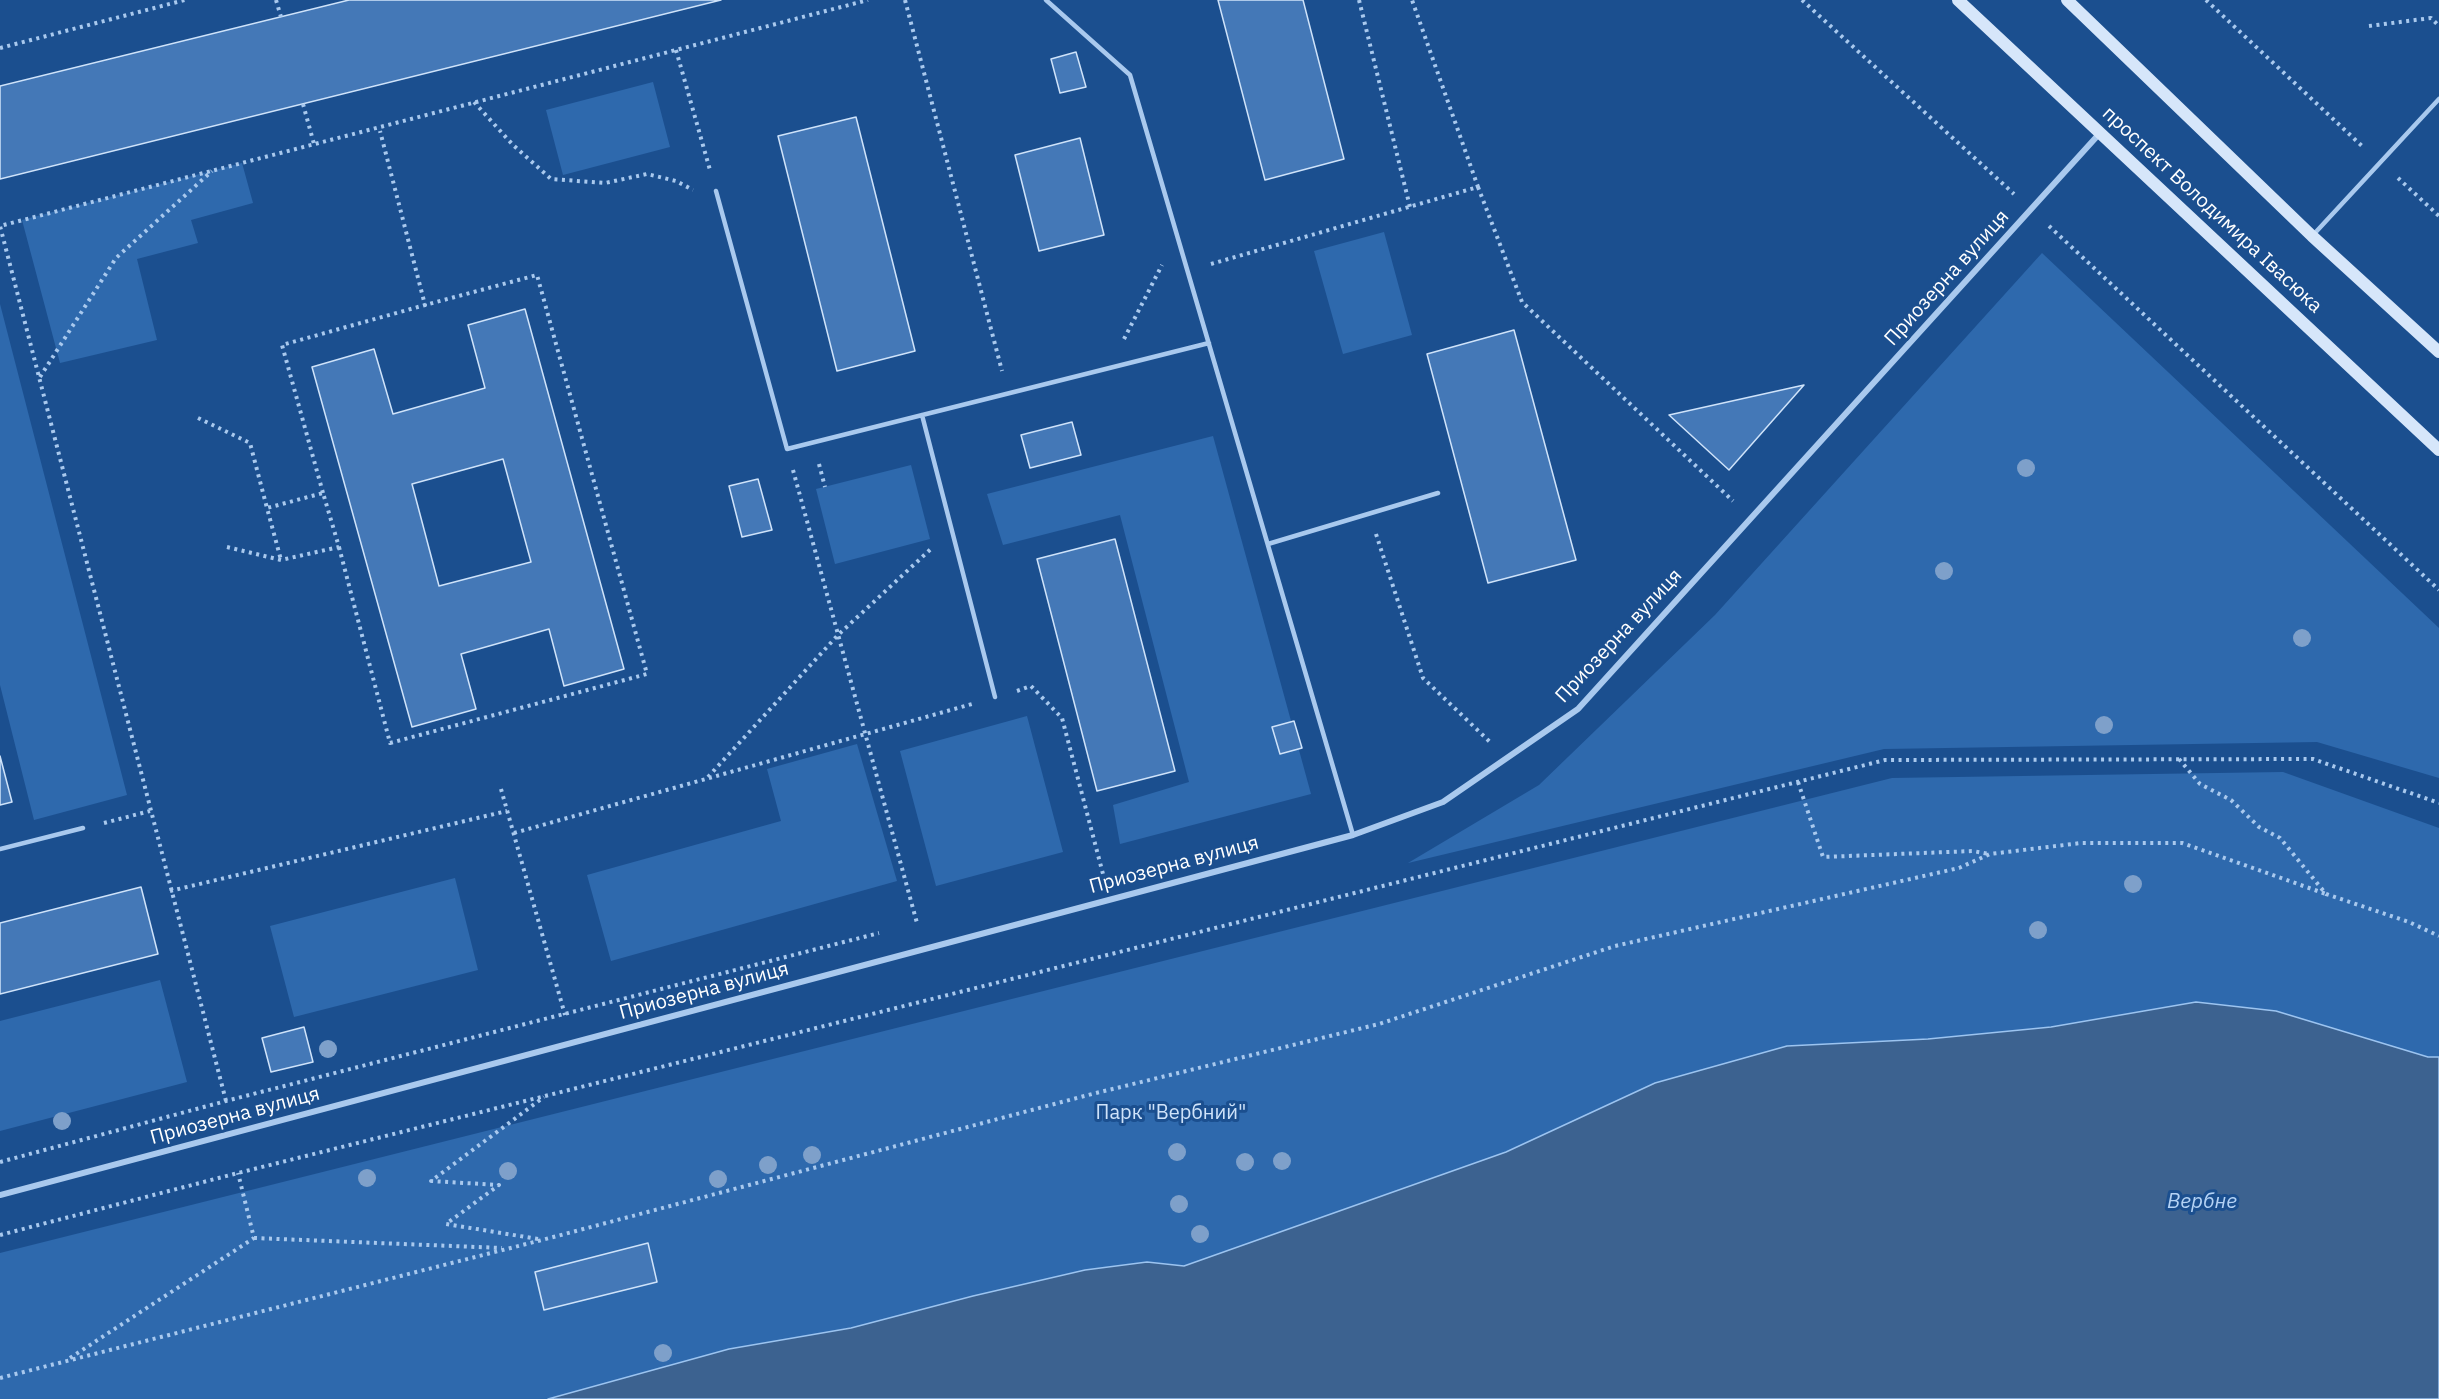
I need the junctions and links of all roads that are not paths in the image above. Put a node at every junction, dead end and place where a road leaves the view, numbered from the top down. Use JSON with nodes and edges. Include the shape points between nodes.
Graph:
{"nodes":[{"id":1,"x":1046,"y":0,"type":"edge"},
{"id":2,"x":1958,"y":0,"type":"edge"},
{"id":3,"x":2067,"y":0,"type":"edge"},
{"id":4,"x":2439,"y":99,"type":"edge"},
{"id":5,"x":2101,"y":132,"type":"junction"},
{"id":6,"x":716,"y":190,"type":"road end"},
{"id":7,"x":2312,"y":236,"type":"junction"},
{"id":8,"x":1209,"y":343,"type":"junction"},
{"id":9,"x":2439,"y":352,"type":"edge"},
{"id":10,"x":922,"y":415,"type":"junction"},
{"id":11,"x":2439,"y":450,"type":"edge"},
{"id":12,"x":1438,"y":493,"type":"dead end"},
{"id":13,"x":1268,"y":544,"type":"junction"},
{"id":14,"x":995,"y":697,"type":"road end"},
{"id":15,"x":83,"y":828,"type":"road end"},
{"id":16,"x":1353,"y":835,"type":"junction"},
{"id":17,"x":0,"y":849,"type":"edge"},
{"id":18,"x":0,"y":1196,"type":"edge"}],
"edges":[{"from":1,"to":8,"type":"lane","via":[[1130,75]]},
{"from":2,"to":5,"type":"main road","name":"проспект Володимира Івасюка"},
{"from":3,"to":7,"type":"main road"},
{"from":4,"to":7,"type":"lane"},
{"from":5,"to":11,"type":"main road","name":"проспект Володимира Івасюка"},
{"from":5,"to":16,"type":"street","name":"Приозерна вулиця","via":[[1578,709],[1443,802]]},
{"from":6,"to":10,"type":"lane","via":[[787,449]]},
{"from":7,"to":9,"type":"main road"},
{"from":8,"to":10,"type":"lane"},
{"from":8,"to":13,"type":"lane"},
{"from":10,"to":14,"type":"lane"},
{"from":12,"to":13,"type":"lane"},
{"from":13,"to":16,"type":"lane"},
{"from":15,"to":17,"type":"lane"},
{"from":16,"to":18,"type":"street","name":"Приозерна вулиця"}]}
